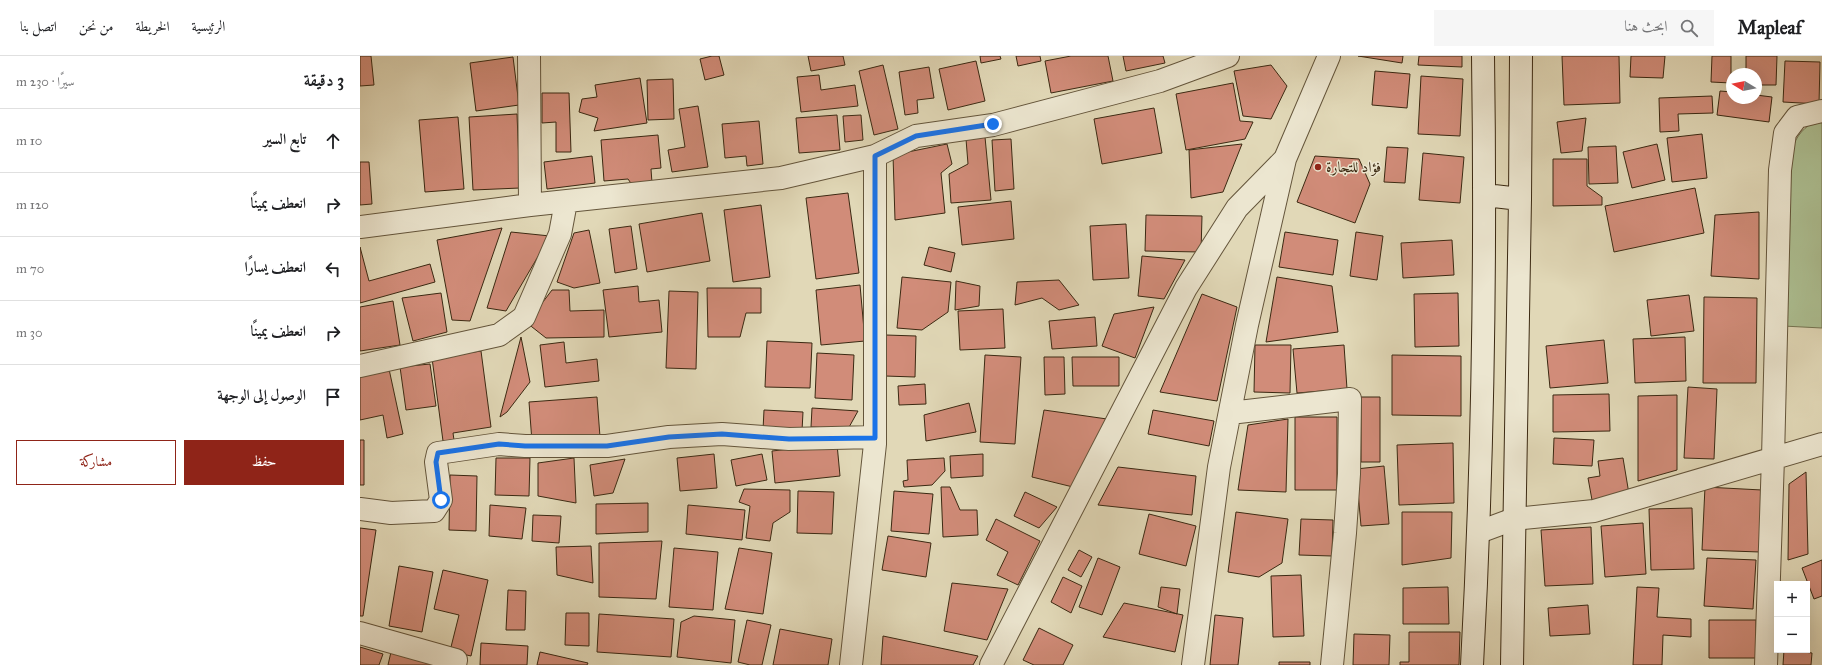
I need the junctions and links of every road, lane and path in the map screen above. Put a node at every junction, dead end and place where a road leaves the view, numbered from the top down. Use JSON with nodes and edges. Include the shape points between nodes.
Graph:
{"nodes":[{"id":1,"x":529,"y":56,"type":"edge"},
{"id":2,"x":1228,"y":56,"type":"edge"},
{"id":3,"x":1329,"y":56,"type":"edge"},
{"id":4,"x":1483,"y":56,"type":"edge"},
{"id":5,"x":1521,"y":56,"type":"edge"},
{"id":6,"x":1822,"y":111,"type":"edge"},
{"id":7,"x":875,"y":156,"type":"junction"},
{"id":8,"x":1285,"y":159,"type":"junction"},
{"id":9,"x":1485,"y":195,"type":"junction"},
{"id":10,"x":1520,"y":199,"type":"junction"},
{"id":11,"x":566,"y":202,"type":"junction"},
{"id":12,"x":530,"y":205,"type":"junction"},
{"id":13,"x":360,"y":227,"type":"edge"},
{"id":14,"x":360,"y":366,"type":"edge"},
{"id":15,"x":1230,"y":413,"type":"junction"},
{"id":16,"x":875,"y":438,"type":"junction"},
{"id":17,"x":1822,"y":444,"type":"edge"},
{"id":18,"x":1773,"y":458,"type":"junction"},
{"id":19,"x":360,"y":509,"type":"edge"},
{"id":20,"x":1514,"y":519,"type":"junction"},
{"id":21,"x":1479,"y":532,"type":"junction"},
{"id":22,"x":360,"y":633,"type":"edge"},
{"id":23,"x":456,"y":665,"type":"edge"},
{"id":24,"x":851,"y":665,"type":"edge"},
{"id":25,"x":991,"y":665,"type":"edge"},
{"id":26,"x":1193,"y":665,"type":"edge"},
{"id":27,"x":1332,"y":665,"type":"edge"},
{"id":28,"x":1472,"y":665,"type":"edge"},
{"id":29,"x":1512,"y":665,"type":"edge"},
{"id":30,"x":1766,"y":665,"type":"edge"}],
"edges":[{"from":1,"to":12,"type":"street"},
{"from":2,"to":7,"type":"street","via":[[1160,81],[1000,123],[916,136]]},
{"from":3,"to":8,"type":"street"},
{"from":4,"to":9,"type":"street"},
{"from":5,"to":10,"type":"street"},
{"from":6,"to":18,"type":"street","via":[[1797,117],[1785,133],[1780,170]]},
{"from":7,"to":11,"type":"street","via":[[781,178]]},
{"from":7,"to":16,"type":"street"},
{"from":8,"to":15,"type":"street","via":[[1247,325]]},
{"from":8,"to":25,"type":"street","via":[[1237,208],[1186,288]]},
{"from":9,"to":10,"type":"street"},
{"from":9,"to":21,"type":"street"},
{"from":10,"to":20,"type":"street"},
{"from":11,"to":12,"type":"street"},
{"from":11,"to":14,"type":"street","via":[[560,234],[524,317],[499,335]]},
{"from":12,"to":13,"type":"street"},
{"from":15,"to":26,"type":"street","via":[[1219,467]]},
{"from":15,"to":27,"type":"street","via":[[1350,399],[1349,474]]},
{"from":16,"to":19,"type":"street","via":[[789,439],[722,434],[669,437],[607,446],[499,444],[464,448],[438,453],[436,462],[441,500],[434,511],[391,513]]},
{"from":16,"to":24,"type":"street"},
{"from":17,"to":18,"type":"street"},
{"from":18,"to":20,"type":"street","via":[[1594,511]]},
{"from":18,"to":30,"type":"street"},
{"from":20,"to":21,"type":"street"},
{"from":20,"to":29,"type":"street"},
{"from":21,"to":28,"type":"street"},
{"from":22,"to":23,"type":"street","via":[[456,660]]}]}
